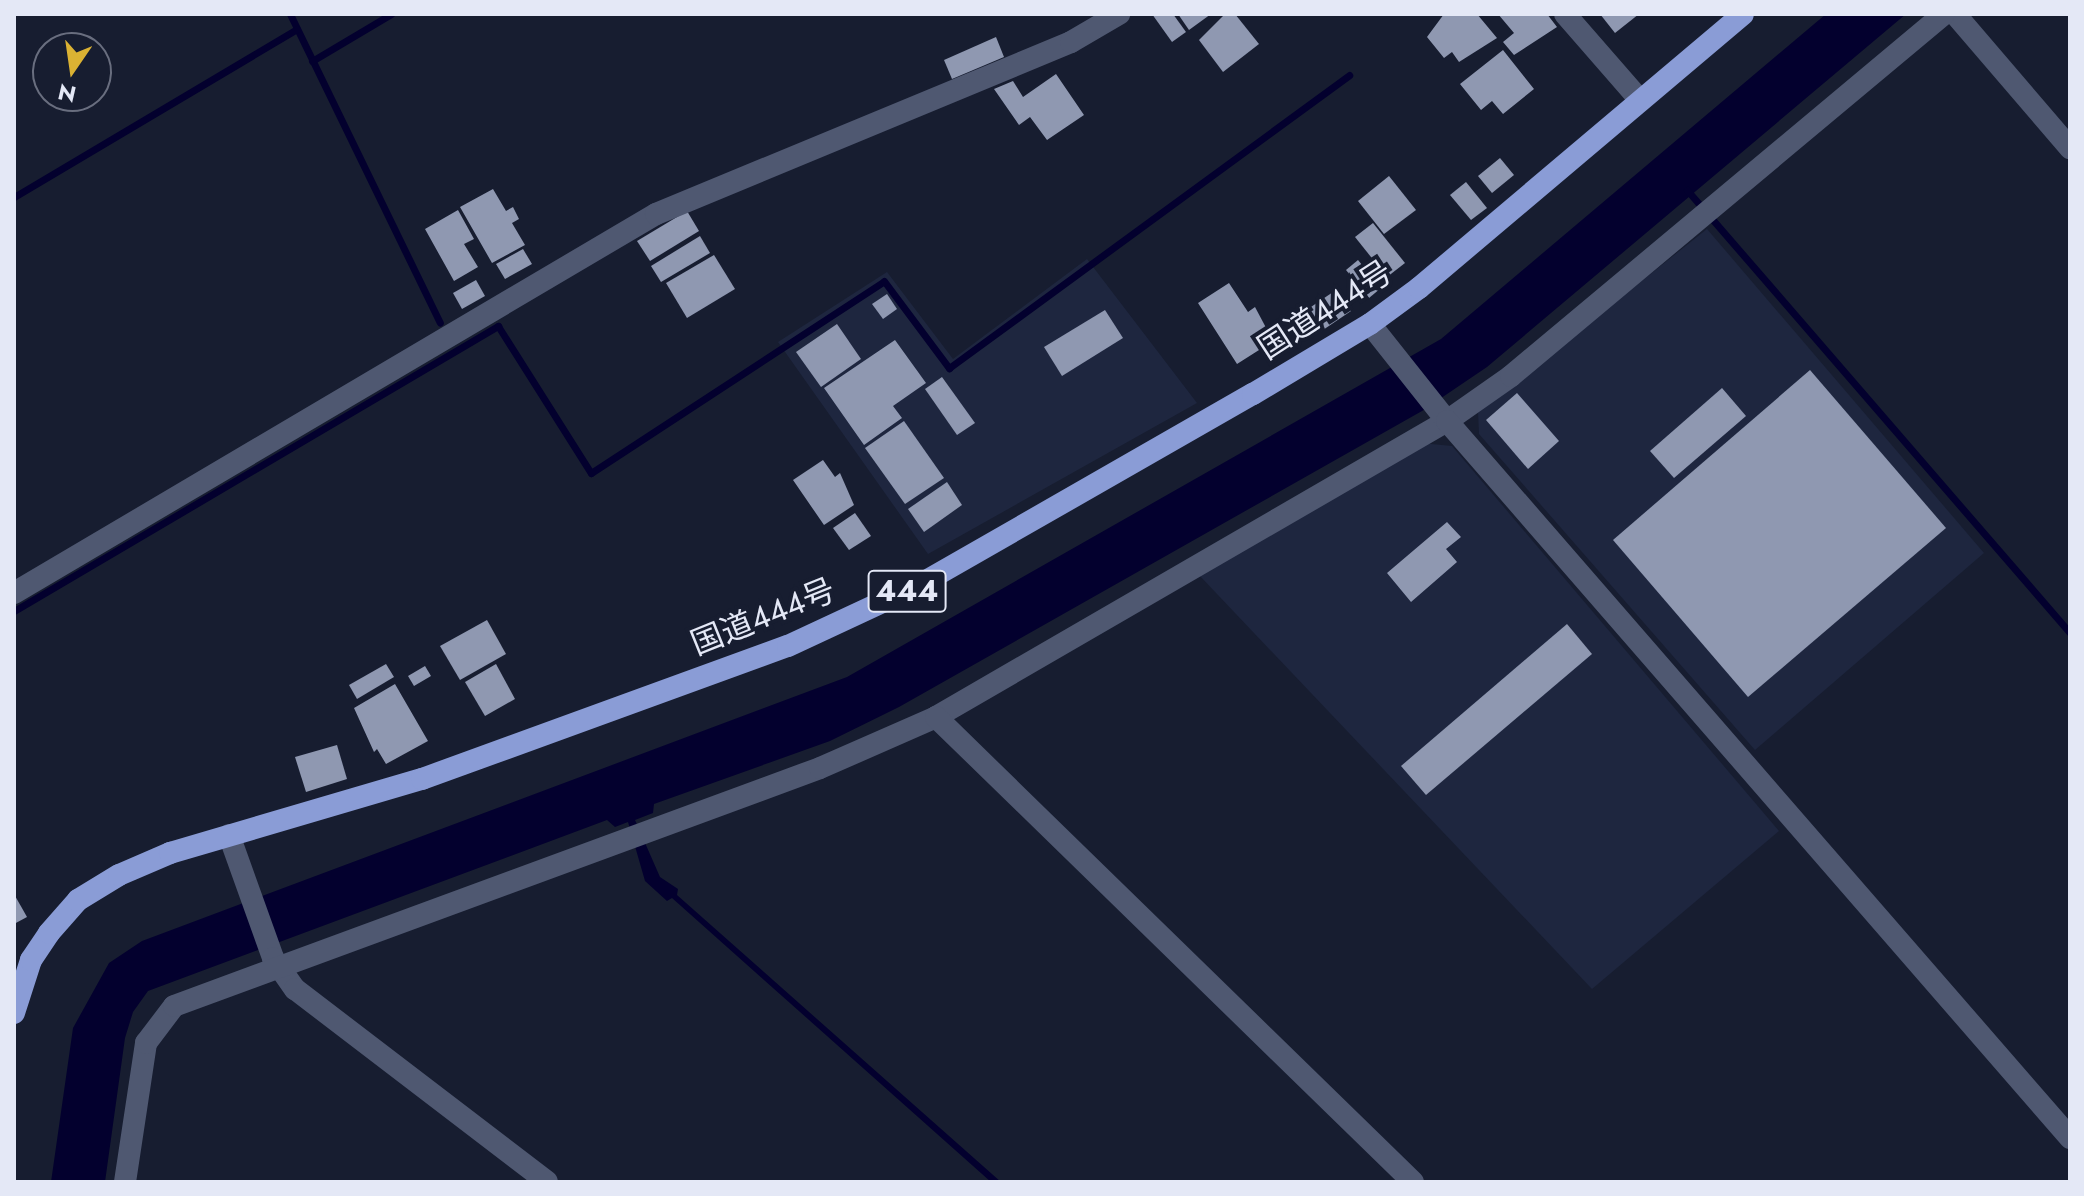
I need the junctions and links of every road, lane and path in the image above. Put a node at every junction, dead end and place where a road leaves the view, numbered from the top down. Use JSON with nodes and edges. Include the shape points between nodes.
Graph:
{"nodes":[{"id":1,"x":1119,"y":14,"type":"edge"},
{"id":2,"x":1565,"y":14,"type":"edge"},
{"id":3,"x":1743,"y":14,"type":"edge"},
{"id":4,"x":1944,"y":14,"type":"edge"},
{"id":5,"x":1955,"y":14,"type":"edge"},
{"id":6,"x":1640,"y":100,"type":"junction"},
{"id":7,"x":2070,"y":148,"type":"edge"},
{"id":8,"x":1370,"y":324,"type":"junction"},
{"id":9,"x":1442,"y":416,"type":"junction"},
{"id":10,"x":14,"y":593,"type":"edge"},
{"id":11,"x":936,"y":717,"type":"junction"},
{"id":12,"x":229,"y":835,"type":"junction"},
{"id":13,"x":275,"y":962,"type":"junction"},
{"id":14,"x":14,"y":1008,"type":"edge"},
{"id":15,"x":2070,"y":1138,"type":"edge"},
{"id":16,"x":125,"y":1182,"type":"edge"},
{"id":17,"x":547,"y":1182,"type":"edge"},
{"id":18,"x":1413,"y":1182,"type":"edge"}],
"edges":[{"from":1,"to":10,"type":"street","via":[[1071,42],[656,214]]},
{"from":2,"to":6,"type":"street"},
{"from":3,"to":6,"type":"highway","name":"国道444号","number":"444"},
{"from":4,"to":9,"type":"street","via":[[1511,376]]},
{"from":5,"to":7,"type":"street"},
{"from":6,"to":8,"type":"highway","name":"国道444号","number":"444"},
{"from":8,"to":9,"type":"street"},
{"from":8,"to":12,"type":"highway","name":"国道444号","number":"444","via":[[919,585],[788,646],[422,779]]},
{"from":9,"to":11,"type":"street"},
{"from":9,"to":15,"type":"street"},
{"from":11,"to":13,"type":"street","via":[[820,768]]},
{"from":11,"to":18,"type":"street"},
{"from":12,"to":13,"type":"street"},
{"from":12,"to":14,"type":"highway","name":"国道444号","number":"444","via":[[157,859],[78,900],[31,960]]},
{"from":13,"to":16,"type":"street","via":[[174,1006],[158,1020],[146,1043]]},
{"from":13,"to":17,"type":"street","via":[[295,989]]}]}
